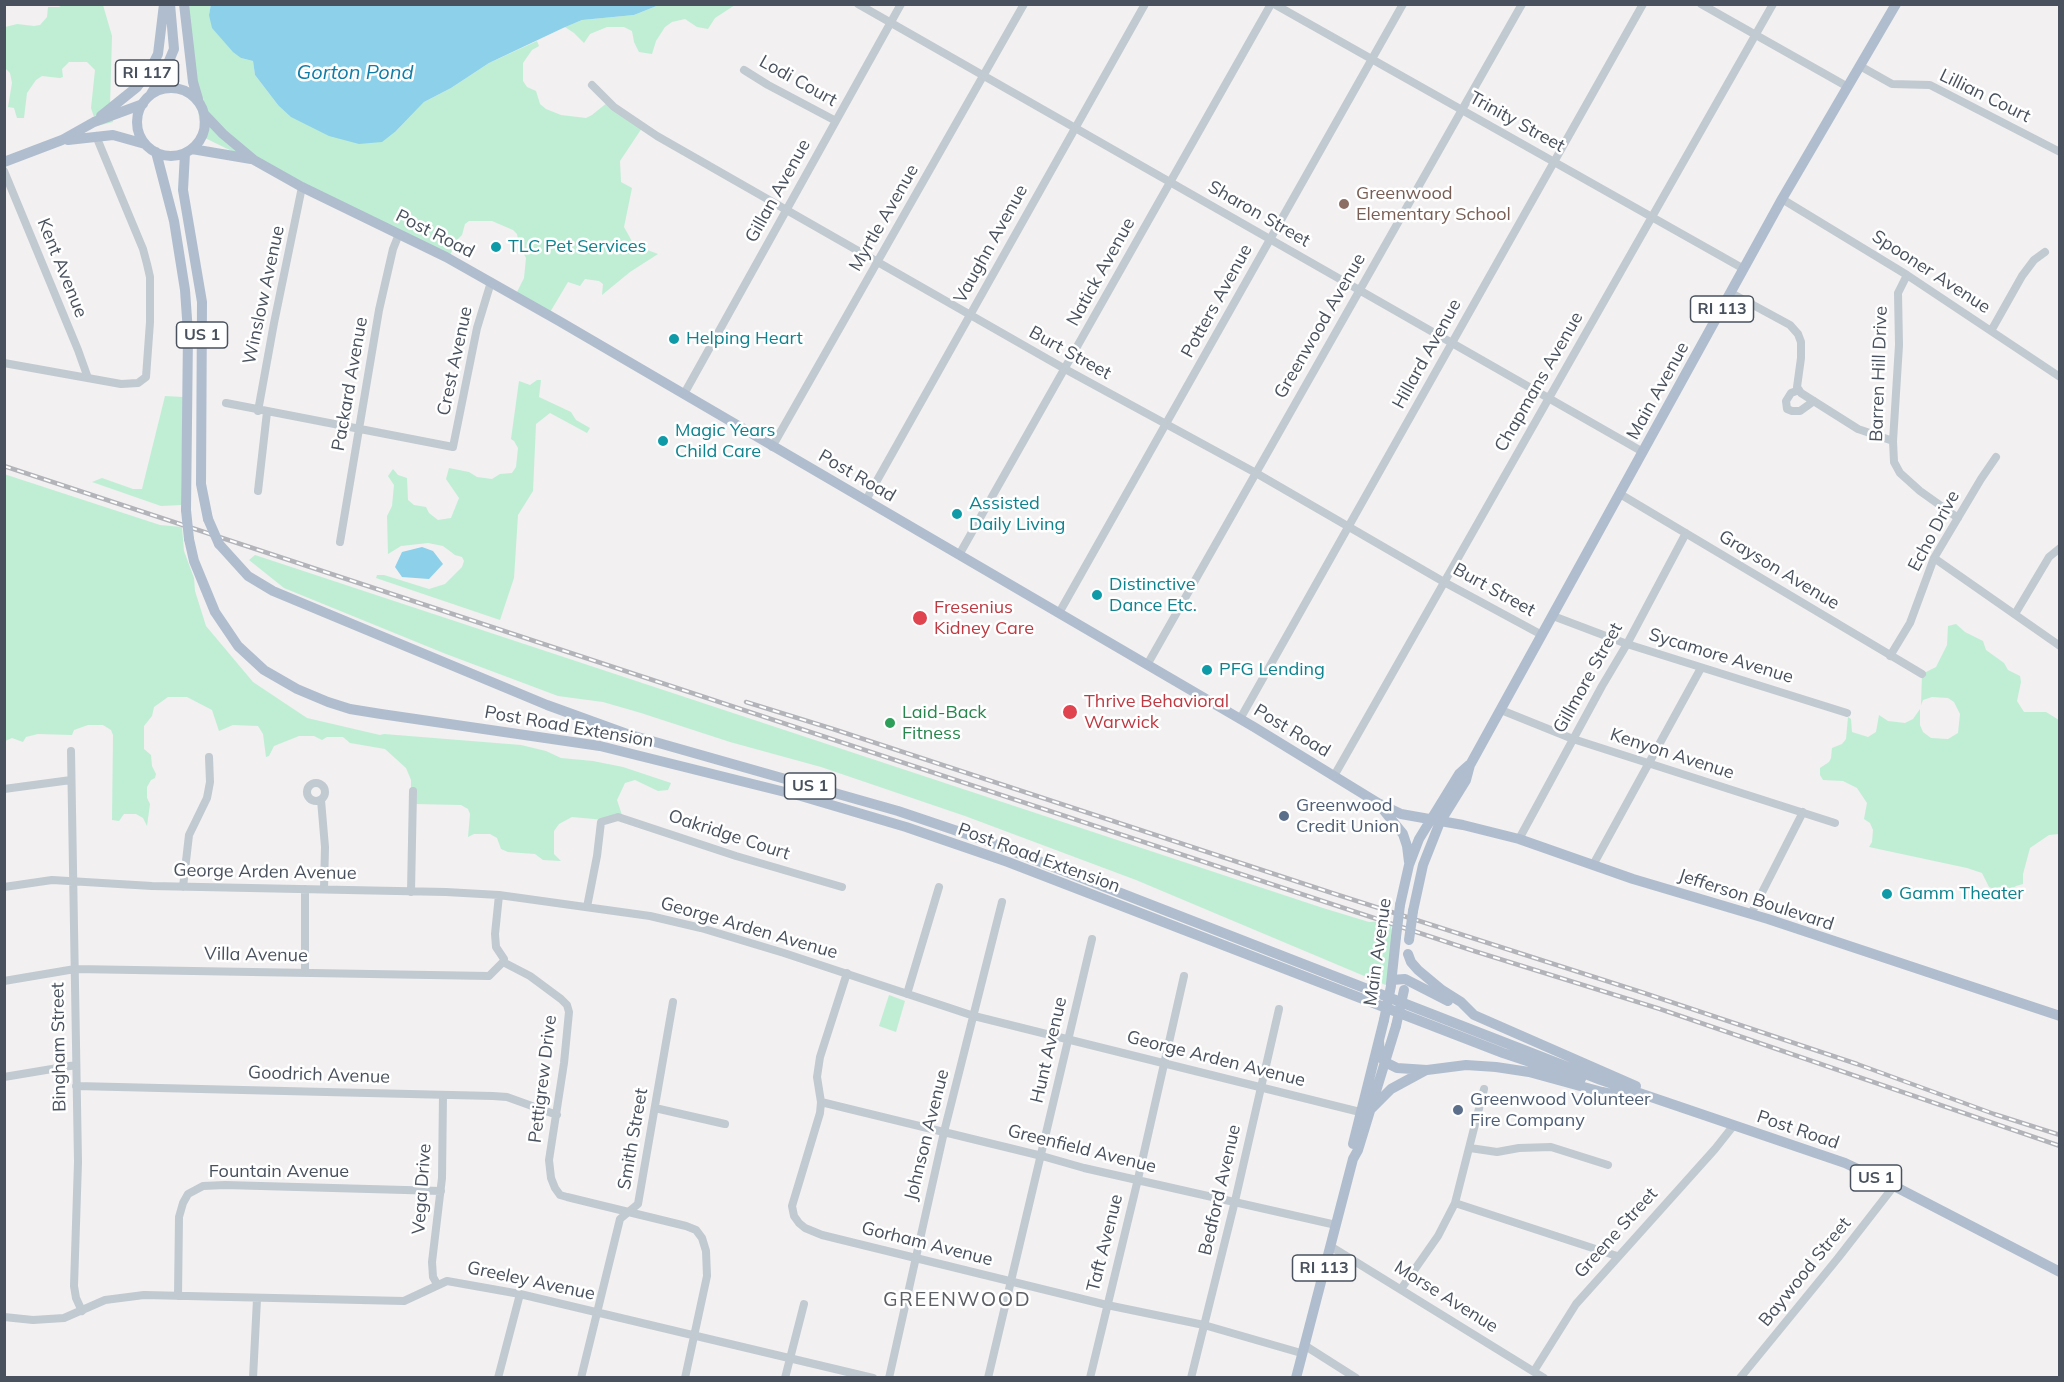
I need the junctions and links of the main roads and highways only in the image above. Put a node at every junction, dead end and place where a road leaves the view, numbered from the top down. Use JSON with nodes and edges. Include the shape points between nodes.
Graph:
{"nodes":[{"id":1,"x":164,"y":4,"type":"edge"},
{"id":2,"x":171,"y":4,"type":"edge"},
{"id":3,"x":184,"y":4,"type":"edge"},
{"id":4,"x":1896,"y":4,"type":"edge"},
{"id":5,"x":150,"y":95,"type":"junction"},
{"id":6,"x":199,"y":102,"type":"junction"},
{"id":7,"x":142,"y":104,"type":"junction"},
{"id":8,"x":204,"y":114,"type":"junction"},
{"id":9,"x":94,"y":122,"type":"junction"},
{"id":10,"x":62,"y":140,"type":"junction"},
{"id":11,"x":145,"y":144,"type":"junction"},
{"id":12,"x":189,"y":151,"type":"junction"},
{"id":13,"x":156,"y":152,"type":"junction"},
{"id":14,"x":254,"y":160,"type":"junction"},
{"id":15,"x":4,"y":162,"type":"edge"},
{"id":16,"x":1378,"y":803,"type":"junction"},
{"id":17,"x":1435,"y":821,"type":"junction"},
{"id":18,"x":1409,"y":865,"type":"junction"},
{"id":19,"x":1408,"y":954,"type":"junction"},
{"id":20,"x":1391,"y":983,"type":"junction"},
{"id":21,"x":1404,"y":984,"type":"junction"},
{"id":22,"x":1415,"y":1014,"type":"junction"},
{"id":23,"x":1474,"y":1015,"type":"junction"},
{"id":24,"x":2060,"y":1016,"type":"edge"},
{"id":25,"x":1379,"y":1041,"type":"junction"},
{"id":26,"x":1385,"y":1062,"type":"junction"},
{"id":27,"x":1427,"y":1070,"type":"junction"},
{"id":28,"x":1683,"y":1108,"type":"junction"},
{"id":29,"x":1365,"y":1111,"type":"junction"},
{"id":30,"x":2060,"y":1272,"type":"edge"},
{"id":31,"x":1296,"y":1377,"type":"edge"}],
"edges":[{"from":1,"to":9,"type":"main road","number":"RI 117","via":[[158,54],[151,68],[137,87]]},
{"from":2,"to":5,"type":"main road","via":[[174,49]]},
{"from":3,"to":6,"type":"main road","name":"Post Road"},
{"from":4,"to":17,"type":"main road","name":"Main Avenue","number":"RI 113","via":[[1782,199],[1501,710],[1470,765],[1459,774]]},
{"from":5,"to":6,"type":"main road","via":[[160,90],[181,89]]},
{"from":5,"to":7,"type":"main road"},
{"from":6,"to":8,"type":"main road","name":"Post Road"},
{"from":7,"to":9,"type":"main road"},
{"from":7,"to":11,"type":"main road","via":[[137,124]]},
{"from":8,"to":12,"type":"main road","number":"US 1","via":[[203,133]]},
{"from":8,"to":14,"type":"main road","name":"Post Road"},
{"from":9,"to":10,"type":"main road","number":"RI 117"},
{"from":10,"to":11,"type":"main road","number":"RI 117","via":[[113,135]]},
{"from":10,"to":15,"type":"main road","number":"RI 117"},
{"from":11,"to":13,"type":"main road"},
{"from":12,"to":13,"type":"main road","name":"Post Road","via":[[175,156]]},
{"from":12,"to":14,"type":"main road","name":"Post Road"},
{"from":12,"to":22,"type":"main road","name":"Post Road Extension","number":"US 1","bridge":true,"via":[[183,190],[202,302],[201,484],[208,519],[219,544],[248,576],[273,591],[547,705],[627,734],[898,811],[987,841]]},
{"from":13,"to":22,"type":"main road","name":"Post Road Extension","number":"US 1","bridge":true,"via":[[174,221],[185,290],[189,539],[215,612],[238,646],[264,670],[328,702],[381,714],[600,746],[801,796],[906,827]]},
{"from":14,"to":16,"type":"main road","name":"Post Road","via":[[491,282]]},
{"from":16,"to":17,"type":"main road","name":"Post Road","via":[[1401,814]]},
{"from":16,"to":18,"type":"main road","via":[[1403,834]]},
{"from":17,"to":18,"type":"main road","name":"Main Avenue","number":"RI 113","via":[[1419,839]]},
{"from":17,"to":19,"type":"main road","name":"Main Avenue","number":"RI 113","bridge":true,"via":[[1413,910]]},
{"from":17,"to":24,"type":"main road","name":"Jefferson Boulevard","via":[[1519,840]]},
{"from":18,"to":20,"type":"main road","name":"Main Avenue","number":"RI 113","bridge":true},
{"from":19,"to":21,"type":"main road","name":"Main Avenue","number":"RI 113"},
{"from":19,"to":23,"type":"main road","via":[[1418,970]]},
{"from":20,"to":21,"type":"main road"},
{"from":20,"to":25,"type":"main road","name":"Main Avenue","number":"RI 113","bridge":true},
{"from":21,"to":23,"type":"main road"},
{"from":21,"to":26,"type":"main road","name":"Main Avenue","number":"RI 113","bridge":true},
{"from":22,"to":28,"type":"main road","name":"Post Road","number":"US 1","via":[[1503,1053]]},
{"from":23,"to":28,"type":"main road"},
{"from":25,"to":26,"type":"main road","via":[[1380,1056]]},
{"from":25,"to":29,"type":"main road","name":"Main Avenue","number":"RI 113"},
{"from":26,"to":27,"type":"main road","via":[[1397,1068]]},
{"from":26,"to":29,"type":"main road","name":"Main Avenue","number":"RI 113"},
{"from":27,"to":28,"type":"main road","via":[[1466,1065],[1496,1067]]},
{"from":27,"to":29,"type":"main road","via":[[1391,1089]]},
{"from":28,"to":30,"type":"main road","name":"Post Road","number":"US 1","via":[[1845,1163]]},
{"from":29,"to":31,"type":"main road","name":"Main Avenue","number":"RI 113","via":[[1358,1150]]}]}
